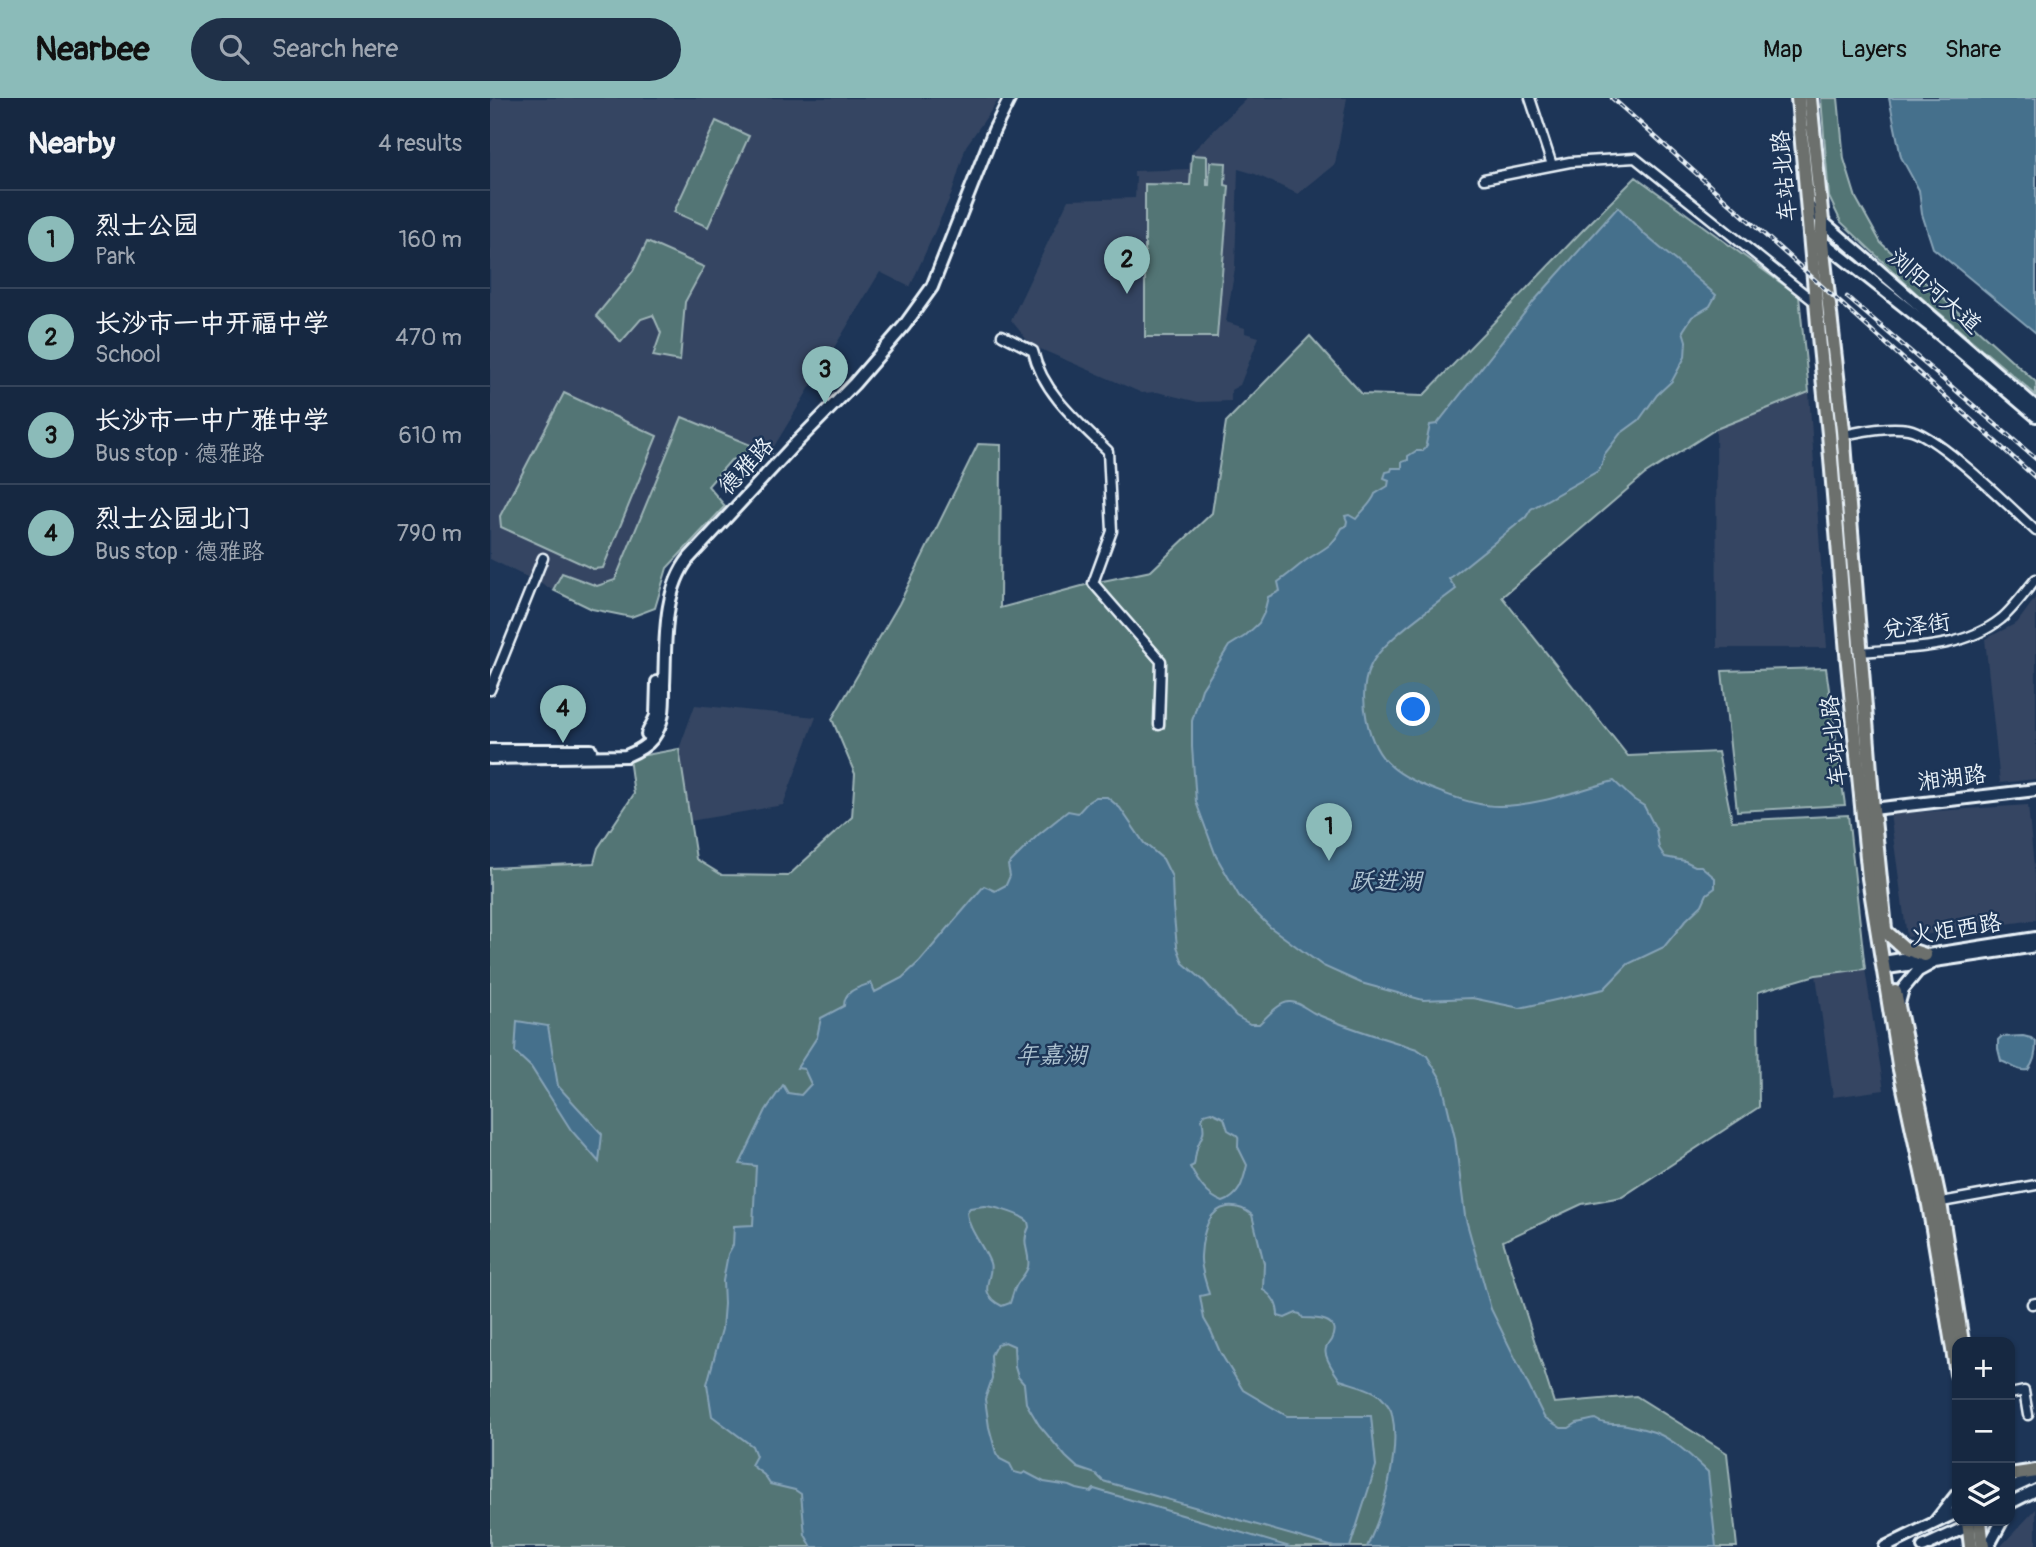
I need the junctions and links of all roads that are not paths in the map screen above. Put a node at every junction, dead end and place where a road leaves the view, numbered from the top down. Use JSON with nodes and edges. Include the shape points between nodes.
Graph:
{"nodes":[{"id":1,"x":1008,"y":98,"type":"edge"},
{"id":2,"x":1530,"y":98,"type":"edge"},
{"id":3,"x":1798,"y":98,"type":"edge"},
{"id":4,"x":1810,"y":98,"type":"edge"},
{"id":5,"x":1552,"y":165,"type":"junction"},
{"id":6,"x":1484,"y":179,"type":"dead end"},
{"id":7,"x":1808,"y":205,"type":"junction"},
{"id":8,"x":1822,"y":221,"type":"junction"},
{"id":9,"x":1810,"y":229,"type":"junction"},
{"id":10,"x":1822,"y":242,"type":"junction"},
{"id":11,"x":1816,"y":303,"type":"junction"},
{"id":12,"x":1002,"y":335,"type":"dead end"},
{"id":13,"x":2036,"y":407,"type":"edge"},
{"id":14,"x":2036,"y":416,"type":"edge"},
{"id":15,"x":1843,"y":435,"type":"junction"},
{"id":16,"x":2036,"y":531,"type":"edge"},
{"id":17,"x":543,"y":558,"type":"dead end"},
{"id":18,"x":2036,"y":579,"type":"edge"},
{"id":19,"x":1861,"y":652,"type":"junction"},
{"id":20,"x":490,"y":690,"type":"edge"},
{"id":21,"x":1158,"y":725,"type":"dead end"},
{"id":22,"x":490,"y":750,"type":"edge"},
{"id":23,"x":490,"y":758,"type":"edge"},
{"id":24,"x":2036,"y":790,"type":"edge"},
{"id":25,"x":1873,"y":809,"type":"junction"},
{"id":26,"x":1885,"y":931,"type":"junction"},
{"id":27,"x":2036,"y":938,"type":"edge"},
{"id":28,"x":2036,"y":946,"type":"edge"},
{"id":29,"x":1930,"y":958,"type":"junction"},
{"id":30,"x":1887,"y":965,"type":"junction"},
{"id":31,"x":1898,"y":1007,"type":"junction"},
{"id":32,"x":2036,"y":1185,"type":"edge"},
{"id":33,"x":1934,"y":1204,"type":"junction"},
{"id":34,"x":1952,"y":1337,"type":"edge"},
{"id":35,"x":1961,"y":1337,"type":"edge"},
{"id":36,"x":2015,"y":1393,"type":"edge"},
{"id":37,"x":2028,"y":1415,"type":"dead end"},
{"id":38,"x":2036,"y":1471,"type":"edge"},
{"id":39,"x":2015,"y":1474,"type":"edge"},
{"id":40,"x":2036,"y":1478,"type":"edge"},
{"id":41,"x":2015,"y":1487,"type":"edge"},
{"id":42,"x":2031,"y":1492,"type":"edge"},
{"id":43,"x":1952,"y":1500,"type":"edge"},
{"id":44,"x":2015,"y":1500,"type":"edge"},
{"id":45,"x":2015,"y":1507,"type":"edge"},
{"id":46,"x":1952,"y":1515,"type":"edge"},
{"id":47,"x":1933,"y":1525,"type":"junction"},
{"id":48,"x":1966,"y":1526,"type":"edge"},
{"id":49,"x":1974,"y":1526,"type":"edge"},
{"id":50,"x":1976,"y":1526,"type":"edge"},
{"id":51,"x":1999,"y":1526,"type":"edge"},
{"id":52,"x":1911,"y":1535,"type":"junction"},
{"id":53,"x":1874,"y":1547,"type":"edge"},
{"id":54,"x":1885,"y":1547,"type":"edge"},
{"id":55,"x":1923,"y":1547,"type":"edge"},
{"id":56,"x":1971,"y":1547,"type":"edge"},
{"id":57,"x":1985,"y":1547,"type":"edge"}],
"edges":[{"from":1,"to":22,"type":"street","name":"德雅路","via":[[989,130],[929,284],[850,382],[786,444],[675,568],[660,617],[656,716],[650,731],[625,749]]},
{"from":1,"to":23,"type":"street","name":"德雅路","via":[[932,287],[854,384],[681,570],[667,617],[663,719],[652,740],[626,756]]},
{"from":2,"to":5,"type":"street"},
{"from":3,"to":7,"type":"main road","name":"车站北路"},
{"from":4,"to":8,"type":"main road","name":"车站北路"},
{"from":5,"to":6,"type":"street"},
{"from":5,"to":11,"type":"street","via":[[1635,158]]},
{"from":7,"to":8,"type":"street","name":"浏阳河大道"},
{"from":7,"to":9,"type":"main road","name":"车站北路"},
{"from":8,"to":10,"type":"main road","name":"车站北路"},
{"from":8,"to":13,"type":"street","name":"浏阳河大道"},
{"from":9,"to":10,"type":"street","name":"浏阳河大道"},
{"from":9,"to":11,"type":"main road","name":"车站北路"},
{"from":10,"to":14,"type":"street","name":"浏阳河大道"},
{"from":10,"to":15,"type":"main road","name":"车站北路"},
{"from":11,"to":30,"type":"main road","name":"车站北路","via":[[1869,878]]},
{"from":12,"to":21,"type":"street","via":[[1033,351],[1062,406],[1108,451],[1112,531],[1093,583],[1161,661]]},
{"from":15,"to":16,"type":"street","via":[[1910,429],[1938,443]]},
{"from":15,"to":19,"type":"main road","name":"车站北路"},
{"from":17,"to":20,"type":"street"},
{"from":18,"to":19,"type":"street","name":"兑泽街","via":[[2002,618],[1977,634],[1939,645]]},
{"from":19,"to":25,"type":"main road","name":"车站北路"},
{"from":24,"to":25,"type":"street","name":"湘湖路"},
{"from":25,"to":26,"type":"main road","name":"车站北路"},
{"from":26,"to":29,"type":"main road","via":[[1904,948]]},
{"from":26,"to":30,"type":"main road","name":"车站北路"},
{"from":27,"to":29,"type":"street","name":"火炬西路"},
{"from":28,"to":29,"type":"street","name":"火炬西路"},
{"from":29,"to":30,"type":"street","name":"火炬西路"},
{"from":29,"to":31,"type":"street","via":[[1903,989]]},
{"from":30,"to":31,"type":"main road","name":"车站北路"},
{"from":30,"to":33,"type":"main road","name":"车站北路","via":[[1899,1065]]},
{"from":31,"to":33,"type":"main road","name":"车站北路"},
{"from":32,"to":33,"type":"street"},
{"from":33,"to":34,"type":"main road","name":"车站北路"},
{"from":33,"to":35,"type":"main road","name":"车站北路"},
{"from":36,"to":37,"type":"street","via":[[2024,1391]]},
{"from":38,"to":39,"type":"main road"},
{"from":40,"to":41,"type":"street"},
{"from":42,"to":44,"type":"street"},
{"from":42,"to":45,"type":"street"},
{"from":43,"to":47,"type":"street"},
{"from":46,"to":47,"type":"street"},
{"from":47,"to":52,"type":"street"},
{"from":48,"to":55,"type":"street"},
{"from":49,"to":56,"type":"main road"},
{"from":50,"to":57,"type":"main road"},
{"from":51,"to":57,"type":"street"},
{"from":52,"to":53,"type":"street"},
{"from":52,"to":54,"type":"street"}]}
